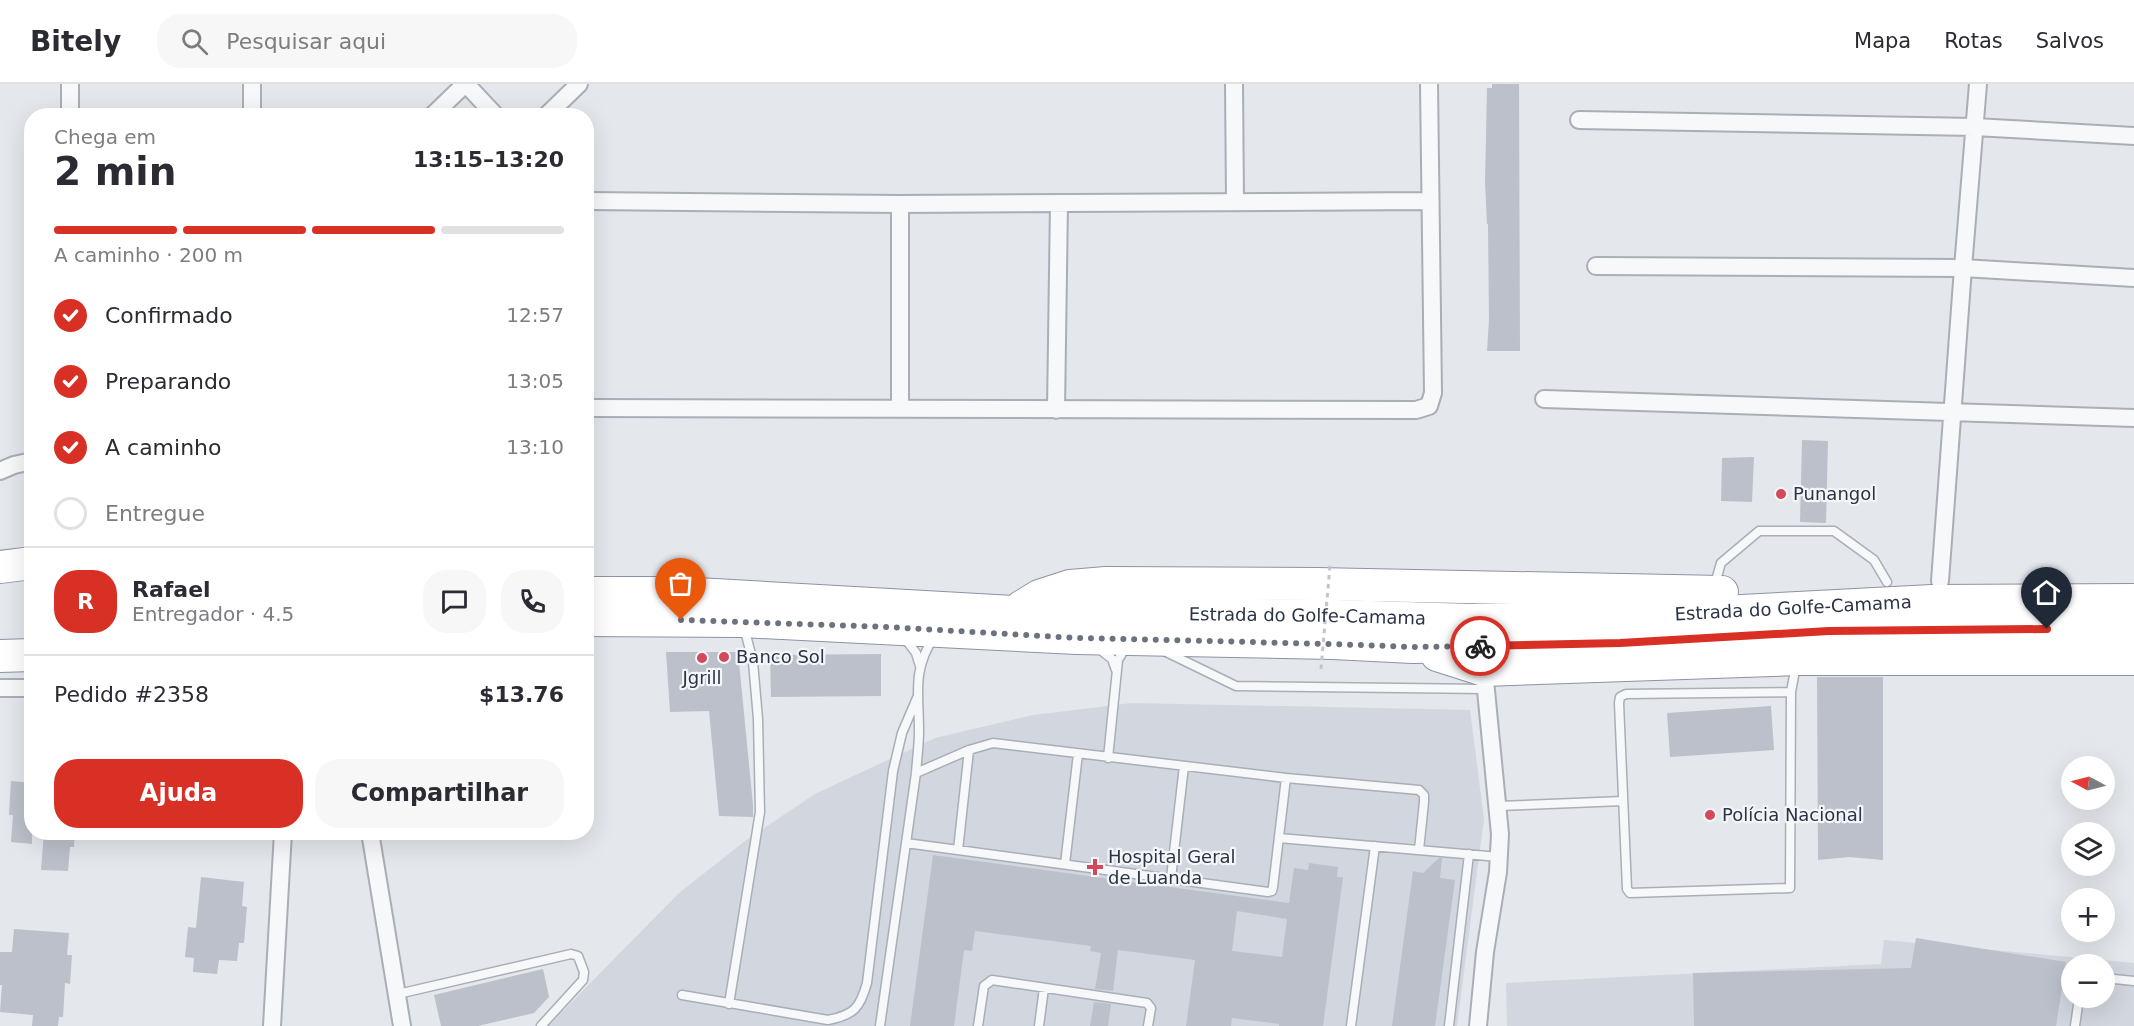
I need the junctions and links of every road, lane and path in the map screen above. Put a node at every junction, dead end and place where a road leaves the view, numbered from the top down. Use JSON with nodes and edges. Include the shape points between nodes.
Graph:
{"nodes":[{"id":1,"x":69,"y":84,"type":"edge"},
{"id":2,"x":252,"y":84,"type":"edge"},
{"id":3,"x":466,"y":84,"type":"edge"},
{"id":4,"x":579,"y":84,"type":"edge"},
{"id":5,"x":1234,"y":84,"type":"edge"},
{"id":6,"x":1429,"y":84,"type":"edge"},
{"id":7,"x":1978,"y":84,"type":"edge"},
{"id":8,"x":70,"y":108,"type":"edge"},
{"id":9,"x":252,"y":108,"type":"edge"},
{"id":10,"x":440,"y":108,"type":"edge"},
{"id":11,"x":488,"y":108,"type":"edge"},
{"id":12,"x":554,"y":108,"type":"edge"},
{"id":13,"x":1580,"y":120,"type":"dead end"},
{"id":14,"x":1975,"y":127,"type":"junction"},
{"id":15,"x":2134,"y":136,"type":"edge"},
{"id":16,"x":594,"y":201,"type":"edge"},
{"id":17,"x":1236,"y":201,"type":"junction"},
{"id":18,"x":1430,"y":201,"type":"junction"},
{"id":19,"x":1059,"y":203,"type":"junction"},
{"id":20,"x":900,"y":204,"type":"junction"},
{"id":21,"x":1596,"y":266,"type":"dead end"},
{"id":22,"x":1963,"y":268,"type":"junction"},
{"id":23,"x":2134,"y":278,"type":"edge"},
{"id":24,"x":1544,"y":399,"type":"dead end"},
{"id":25,"x":594,"y":408,"type":"edge"},
{"id":26,"x":900,"y":409,"type":"junction"},
{"id":27,"x":1056,"y":410,"type":"junction"},
{"id":28,"x":1953,"y":411,"type":"junction"},
{"id":29,"x":2134,"y":418,"type":"edge"},
{"id":30,"x":24,"y":463,"type":"edge"},
{"id":31,"x":0,"y":471,"type":"edge"},
{"id":32,"x":1330,"y":565,"type":"dead end"},
{"id":33,"x":1940,"y":581,"type":"junction"},
{"id":34,"x":1887,"y":582,"type":"junction"},
{"id":35,"x":2134,"y":585,"type":"edge"},
{"id":36,"x":1713,"y":592,"type":"junction"},
{"id":37,"x":594,"y":593,"type":"edge"},
{"id":38,"x":2134,"y":600,"type":"edge"},
{"id":39,"x":1013,"y":612,"type":"junction"},
{"id":40,"x":594,"y":620,"type":"edge"},
{"id":41,"x":742,"y":621,"type":"junction"},
{"id":42,"x":888,"y":627,"type":"junction"},
{"id":43,"x":2134,"y":627,"type":"edge"},
{"id":44,"x":958,"y":631,"type":"junction"},
{"id":45,"x":1077,"y":638,"type":"junction"},
{"id":46,"x":1138,"y":639,"type":"junction"},
{"id":47,"x":1413,"y":647,"type":"junction"},
{"id":48,"x":1798,"y":659,"type":"junction"},
{"id":49,"x":2134,"y":659,"type":"edge"},
{"id":50,"x":920,"y":666,"type":"junction"},
{"id":51,"x":1321,"y":669,"type":"dead end"},
{"id":52,"x":1117,"y":670,"type":"junction"},
{"id":53,"x":1485,"y":680,"type":"junction"},
{"id":54,"x":0,"y":687,"type":"edge"},
{"id":55,"x":24,"y":688,"type":"edge"},
{"id":56,"x":1791,"y":692,"type":"junction"},
{"id":57,"x":917,"y":698,"type":"junction"},
{"id":58,"x":969,"y":750,"type":"junction"},
{"id":59,"x":1078,"y":754,"type":"junction"},
{"id":60,"x":1108,"y":758,"type":"junction"},
{"id":61,"x":1184,"y":766,"type":"junction"},
{"id":62,"x":916,"y":773,"type":"junction"},
{"id":63,"x":1286,"y":778,"type":"junction"},
{"id":64,"x":1623,"y":801,"type":"junction"},
{"id":65,"x":1498,"y":806,"type":"junction"},
{"id":66,"x":1279,"y":838,"type":"junction"},
{"id":67,"x":283,"y":840,"type":"edge"},
{"id":68,"x":371,"y":840,"type":"edge"},
{"id":69,"x":906,"y":843,"type":"junction"},
{"id":70,"x":1375,"y":846,"type":"junction"},
{"id":71,"x":958,"y":850,"type":"junction"},
{"id":72,"x":1419,"y":850,"type":"junction"},
{"id":73,"x":1470,"y":854,"type":"junction"},
{"id":74,"x":1499,"y":857,"type":"junction"},
{"id":75,"x":1065,"y":864,"type":"junction"},
{"id":76,"x":1171,"y":878,"type":"junction"},
{"id":77,"x":2115,"y":979,"type":"edge"},
{"id":78,"x":2134,"y":981,"type":"edge"},
{"id":79,"x":1044,"y":988,"type":"junction"},
{"id":80,"x":398,"y":994,"type":"junction"},
{"id":81,"x":682,"y":995,"type":"dead end"},
{"id":82,"x":729,"y":1004,"type":"junction"},
{"id":83,"x":2078,"y":1008,"type":"edge"},
{"id":84,"x":272,"y":1026,"type":"edge"},
{"id":85,"x":402,"y":1026,"type":"edge"},
{"id":86,"x":541,"y":1026,"type":"edge"},
{"id":87,"x":880,"y":1026,"type":"edge"},
{"id":88,"x":978,"y":1026,"type":"edge"},
{"id":89,"x":1038,"y":1026,"type":"edge"},
{"id":90,"x":1148,"y":1026,"type":"edge"},
{"id":91,"x":1351,"y":1026,"type":"edge"},
{"id":92,"x":1449,"y":1026,"type":"edge"},
{"id":93,"x":1478,"y":1026,"type":"edge"},
{"id":94,"x":2075,"y":1026,"type":"edge"}],
"edges":[{"from":1,"to":8,"type":"street"},
{"from":2,"to":9,"type":"street"},
{"from":3,"to":10,"type":"street"},
{"from":3,"to":11,"type":"street"},
{"from":4,"to":12,"type":"street"},
{"from":5,"to":17,"type":"street"},
{"from":6,"to":18,"type":"street"},
{"from":7,"to":14,"type":"street"},
{"from":13,"to":14,"type":"street"},
{"from":14,"to":15,"type":"street"},
{"from":14,"to":22,"type":"street"},
{"from":16,"to":20,"type":"street"},
{"from":17,"to":18,"type":"street"},
{"from":17,"to":19,"type":"street"},
{"from":18,"to":27,"type":"street","via":[[1433,393],[1429,406],[1416,410]]},
{"from":19,"to":20,"type":"street"},
{"from":19,"to":27,"type":"street"},
{"from":20,"to":26,"type":"street"},
{"from":21,"to":22,"type":"street"},
{"from":22,"to":23,"type":"street"},
{"from":22,"to":28,"type":"street"},
{"from":24,"to":28,"type":"street"},
{"from":25,"to":26,"type":"street"},
{"from":26,"to":27,"type":"street"},
{"from":28,"to":29,"type":"street"},
{"from":28,"to":33,"type":"street"},
{"from":30,"to":31,"type":"street"},
{"from":32,"to":51,"type":"path","bridge":true},
{"from":33,"to":34,"type":"highway"},
{"from":33,"to":35,"type":"highway"},
{"from":34,"to":36,"type":"highway"},
{"from":34,"to":36,"type":"lane","via":[[1874,560],[1834,531],[1759,531],[1721,563]]},
{"from":36,"to":39,"type":"highway","via":[[1106,583],[1070,586],[1039,596]]},
{"from":37,"to":39,"type":"highway","name":"Estrada do Golfe-Camama","via":[[679,593]]},
{"from":38,"to":39,"type":"highway","name":"Estrada do Golfe-Camama","via":[[1932,601],[1472,621]]},
{"from":40,"to":41,"type":"highway","name":"Estrada do Golfe-Camama"},
{"from":41,"to":42,"type":"highway","name":"Estrada do Golfe-Camama"},
{"from":41,"to":82,"type":"lane","via":[[753,662],[760,812]]},
{"from":42,"to":44,"type":"highway","name":"Estrada do Golfe-Camama"},
{"from":42,"to":50,"type":"lane","via":[[904,637],[916,652]]},
{"from":43,"to":47,"type":"highway","name":"Estrada do Golfe-Camama","via":[[1829,631],[1620,643]]},
{"from":44,"to":45,"type":"highway","name":"Estrada do Golfe-Camama"},
{"from":44,"to":50,"type":"lane","via":[[935,636]]},
{"from":45,"to":46,"type":"highway","name":"Estrada do Golfe-Camama"},
{"from":45,"to":52,"type":"lane","via":[[1102,650]]},
{"from":46,"to":47,"type":"highway","name":"Estrada do Golfe-Camama"},
{"from":46,"to":52,"type":"lane","via":[[1123,652]]},
{"from":46,"to":53,"type":"lane","via":[[1236,686]]},
{"from":47,"to":53,"type":"highway"},
{"from":48,"to":49,"type":"highway"},
{"from":48,"to":53,"type":"highway"},
{"from":48,"to":56,"type":"lane"},
{"from":50,"to":57,"type":"lane"},
{"from":52,"to":60,"type":"lane"},
{"from":53,"to":65,"type":"street"},
{"from":54,"to":55,"type":"street"},
{"from":56,"to":64,"type":"lane","via":[[1620,697]]},
{"from":56,"to":64,"type":"lane","via":[[1790,888],[1630,893]]},
{"from":57,"to":62,"type":"lane"},
{"from":57,"to":82,"type":"lane","via":[[902,733],[893,771],[862,1000],[849,1014],[828,1020]]},
{"from":58,"to":59,"type":"lane","via":[[993,743]]},
{"from":58,"to":62,"type":"lane"},
{"from":58,"to":71,"type":"lane"},
{"from":59,"to":60,"type":"lane"},
{"from":59,"to":75,"type":"lane"},
{"from":60,"to":61,"type":"lane"},
{"from":61,"to":63,"type":"lane"},
{"from":61,"to":76,"type":"lane"},
{"from":62,"to":69,"type":"lane"},
{"from":63,"to":66,"type":"lane"},
{"from":63,"to":72,"type":"lane","via":[[1419,790],[1424,802]]},
{"from":64,"to":65,"type":"lane"},
{"from":65,"to":74,"type":"street"},
{"from":66,"to":70,"type":"lane"},
{"from":66,"to":76,"type":"lane","via":[[1272,891]]},
{"from":67,"to":84,"type":"street"},
{"from":68,"to":80,"type":"street"},
{"from":69,"to":71,"type":"lane"},
{"from":69,"to":87,"type":"lane"},
{"from":70,"to":72,"type":"lane"},
{"from":70,"to":91,"type":"lane"},
{"from":71,"to":75,"type":"lane"},
{"from":72,"to":73,"type":"lane"},
{"from":73,"to":74,"type":"lane"},
{"from":73,"to":92,"type":"lane"},
{"from":74,"to":93,"type":"street"},
{"from":75,"to":76,"type":"lane"},
{"from":77,"to":78,"type":"lane"},
{"from":79,"to":88,"type":"lane","via":[[992,980],[984,986]]},
{"from":79,"to":89,"type":"lane"},
{"from":79,"to":90,"type":"lane","via":[[1147,1004],[1151,1008]]},
{"from":80,"to":85,"type":"street"},
{"from":80,"to":86,"type":"lane","via":[[571,954],[578,956],[583,980]]},
{"from":81,"to":82,"type":"lane"},
{"from":83,"to":94,"type":"lane"}]}
